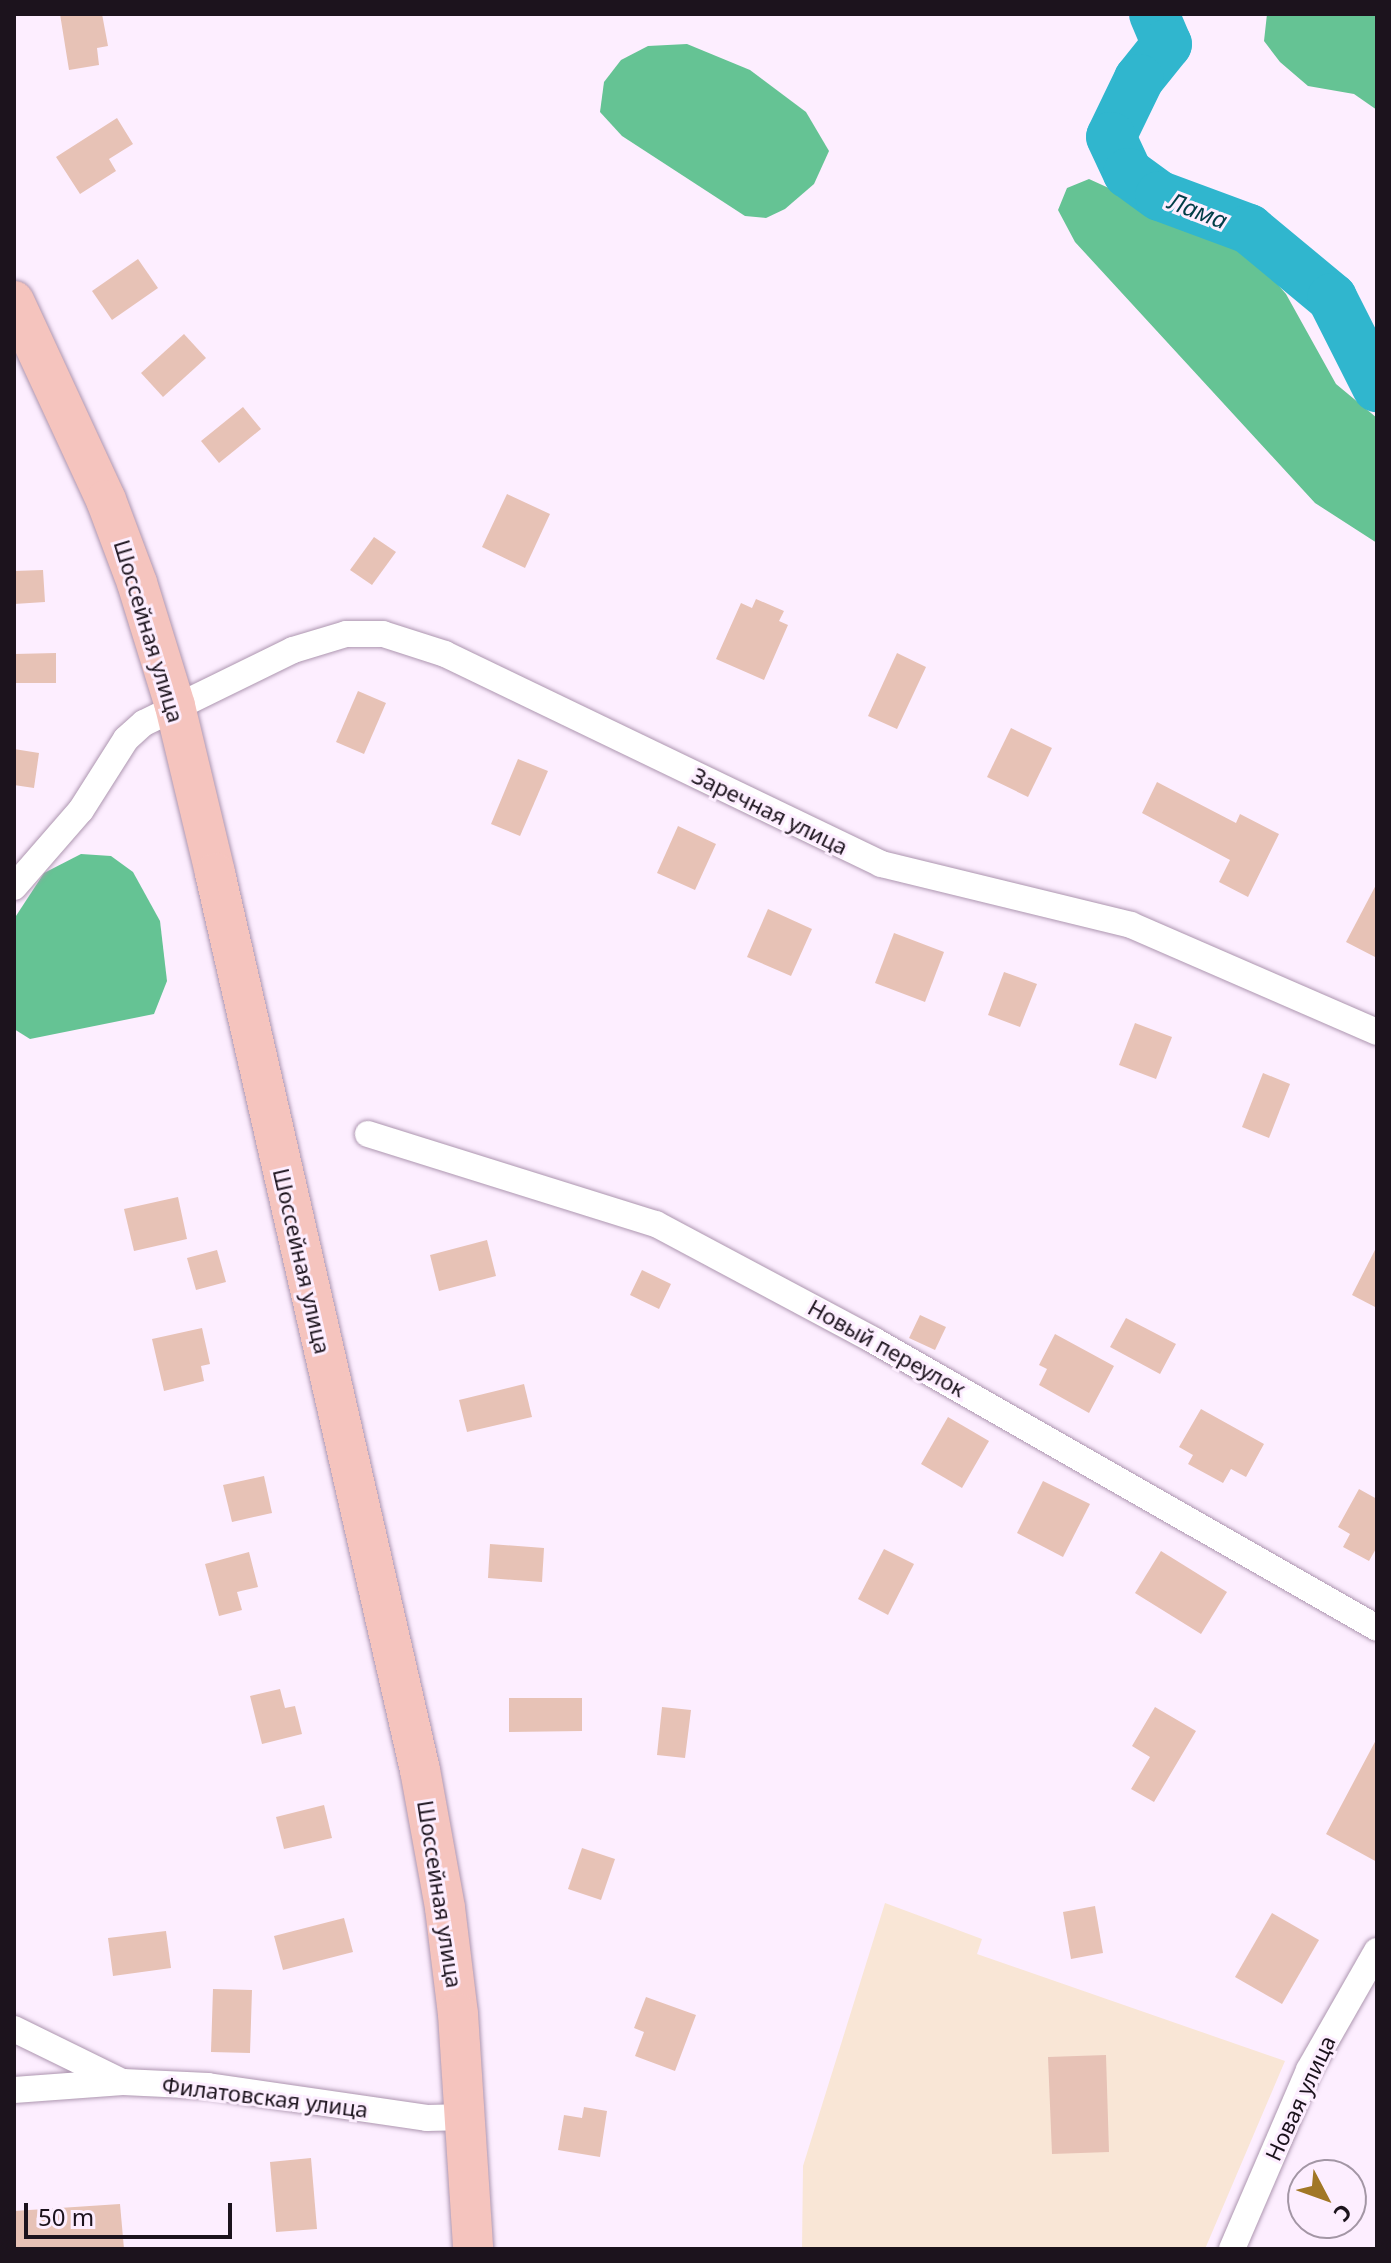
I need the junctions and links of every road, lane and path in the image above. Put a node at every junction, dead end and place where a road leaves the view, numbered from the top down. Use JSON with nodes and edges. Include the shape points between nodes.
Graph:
{"nodes":[{"id":1,"x":14,"y":301,"type":"edge"},
{"id":2,"x":175,"y":706,"type":"junction"},
{"id":3,"x":14,"y":887,"type":"edge"},
{"id":4,"x":1377,"y":1032,"type":"edge"},
{"id":5,"x":368,"y":1134,"type":"dead end"},
{"id":6,"x":1377,"y":1628,"type":"edge"},
{"id":7,"x":1377,"y":1951,"type":"edge"},
{"id":8,"x":14,"y":2029,"type":"edge"},
{"id":9,"x":123,"y":2082,"type":"junction"},
{"id":10,"x":14,"y":2090,"type":"edge"},
{"id":11,"x":467,"y":2117,"type":"junction"},
{"id":12,"x":473,"y":2249,"type":"edge"},
{"id":13,"x":1232,"y":2249,"type":"edge"}],
"edges":[{"from":1,"to":2,"type":"main road","name":"Шоссейная улица","via":[[106,500]]},
{"from":2,"to":3,"type":"street","name":"Заречная улица","via":[[126,739],[81,810]]},
{"from":2,"to":4,"type":"street","name":"Заречная улица","via":[[293,650],[346,634],[383,634],[445,654],[881,864],[1131,925]]},
{"from":2,"to":11,"type":"main road","name":"Шоссейная улица","via":[[420,1770],[445,1908]]},
{"from":5,"to":6,"type":"street","name":"Новый переулок","via":[[656,1224],[873,1340]]},
{"from":7,"to":13,"type":"street","name":"Новая улица","via":[[1309,2070]]},
{"from":8,"to":9,"type":"street"},
{"from":9,"to":10,"type":"street","name":"Филатовская улица"},
{"from":9,"to":11,"type":"street","name":"Филатовская улица","via":[[208,2086],[427,2118]]},
{"from":11,"to":12,"type":"main road","name":"Шоссейная улица"}]}
